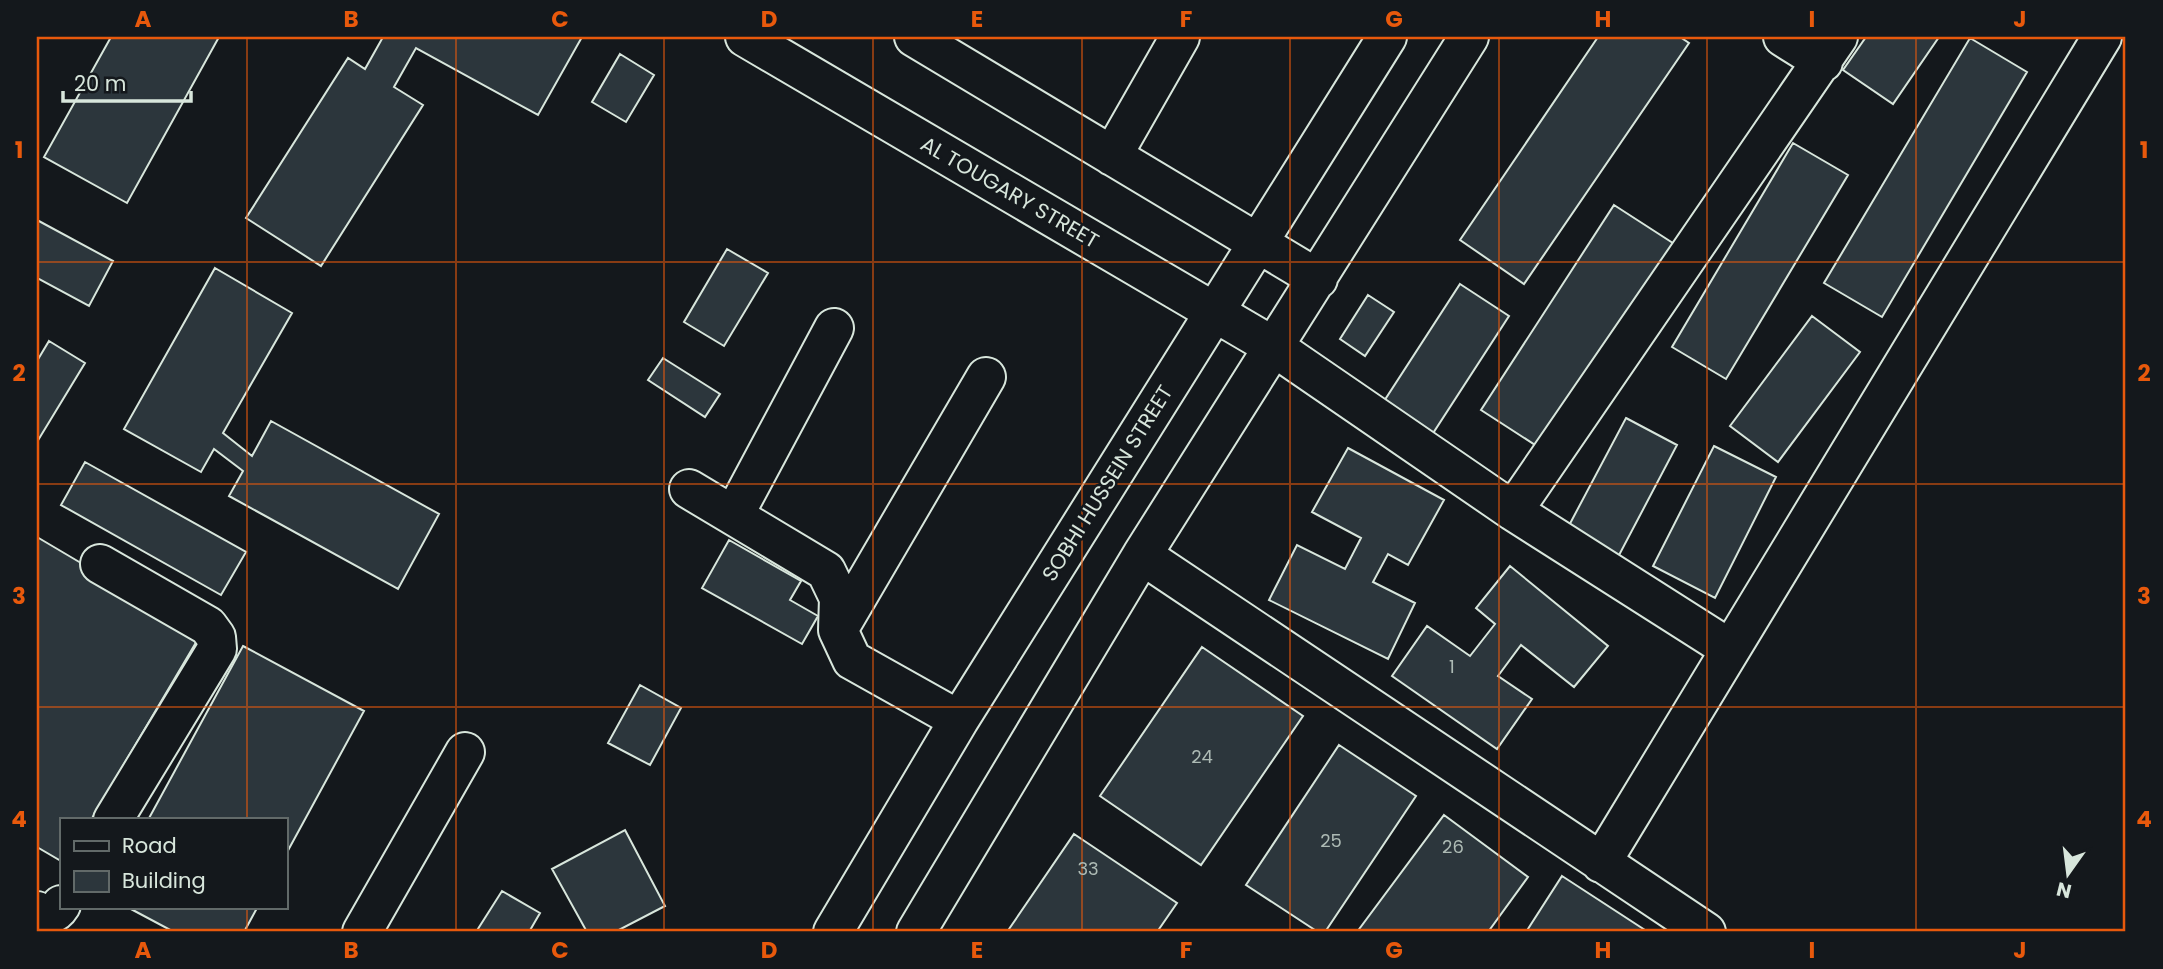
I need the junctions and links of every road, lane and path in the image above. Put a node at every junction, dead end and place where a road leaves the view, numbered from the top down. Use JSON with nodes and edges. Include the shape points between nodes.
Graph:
{"nodes":[{"id":1,"x":746,"y":37,"type":"edge"},
{"id":2,"x":914,"y":37,"type":"edge"},
{"id":3,"x":1180,"y":37,"type":"edge"},
{"id":4,"x":1387,"y":37,"type":"edge"},
{"id":5,"x":1469,"y":37,"type":"edge"},
{"id":6,"x":1783,"y":37,"type":"edge"},
{"id":7,"x":2102,"y":37,"type":"edge"},
{"id":8,"x":1830,"y":49,"type":"edge"},
{"id":9,"x":1112,"y":156,"type":"junction"},
{"id":10,"x":1256,"y":242,"type":"junction"},
{"id":11,"x":1318,"y":279,"type":"junction"},
{"id":12,"x":1213,"y":312,"type":"junction"},
{"id":13,"x":834,"y":328,"type":"dead end"},
{"id":14,"x":1275,"y":347,"type":"junction"},
{"id":15,"x":986,"y":377,"type":"dead end"},
{"id":16,"x":689,"y":489,"type":"dead end"},
{"id":17,"x":1513,"y":511,"type":"junction"},
{"id":18,"x":734,"y":515,"type":"junction"},
{"id":19,"x":1142,"y":555,"type":"junction"},
{"id":20,"x":100,"y":564,"type":"dead end"},
{"id":21,"x":838,"y":630,"type":"junction"},
{"id":22,"x":1730,"y":649,"type":"junction"},
{"id":23,"x":960,"y":720,"type":"junction"},
{"id":24,"x":466,"y":752,"type":"dead end"},
{"id":25,"x":114,"y":818,"type":"edge"},
{"id":26,"x":1601,"y":863,"type":"junction"},
{"id":27,"x":60,"y":906,"type":"edge"},
{"id":28,"x":37,"y":911,"type":"edge"},
{"id":29,"x":362,"y":932,"type":"edge"},
{"id":30,"x":833,"y":932,"type":"edge"},
{"id":31,"x":916,"y":932,"type":"edge"},
{"id":32,"x":1706,"y":932,"type":"edge"}],
"edges":[{"from":1,"to":12,"type":"street","name":"AL TOUGARY STREET"},
{"from":2,"to":9,"type":"street"},
{"from":3,"to":9,"type":"street"},
{"from":4,"to":10,"type":"street","name":"SOBHI HUSSEIN STREET"},
{"from":5,"to":11,"type":"street"},
{"from":6,"to":8,"type":"street"},
{"from":7,"to":22,"type":"street"},
{"from":8,"to":17,"type":"street"},
{"from":9,"to":10,"type":"street"},
{"from":10,"to":11,"type":"street"},
{"from":10,"to":12,"type":"street","name":"SOBHI HUSSEIN STREET"},
{"from":11,"to":14,"type":"street"},
{"from":12,"to":14,"type":"street","name":"AL TOUGARY STREET"},
{"from":12,"to":23,"type":"street","name":"SOBHI HUSSEIN STREET"},
{"from":13,"to":18,"type":"street"},
{"from":14,"to":17,"type":"street","name":"AL TOUGARY STREET"},
{"from":14,"to":19,"type":"street"},
{"from":15,"to":21,"type":"street"},
{"from":16,"to":18,"type":"street"},
{"from":17,"to":22,"type":"street","name":"AL TOUGARY STREET"},
{"from":18,"to":21,"type":"street","via":[[826,571],[839,598]]},
{"from":19,"to":26,"type":"street"},
{"from":19,"to":31,"type":"street"},
{"from":20,"to":25,"type":"street","via":[[208,626],[217,649]]},
{"from":21,"to":23,"type":"street","via":[[852,660]]},
{"from":22,"to":26,"type":"street"},
{"from":23,"to":30,"type":"street","name":"SOBHI HUSSEIN STREET"},
{"from":24,"to":29,"type":"street"},
{"from":26,"to":32,"type":"street"},
{"from":27,"to":28,"type":"street","via":[[52,914]]}]}
